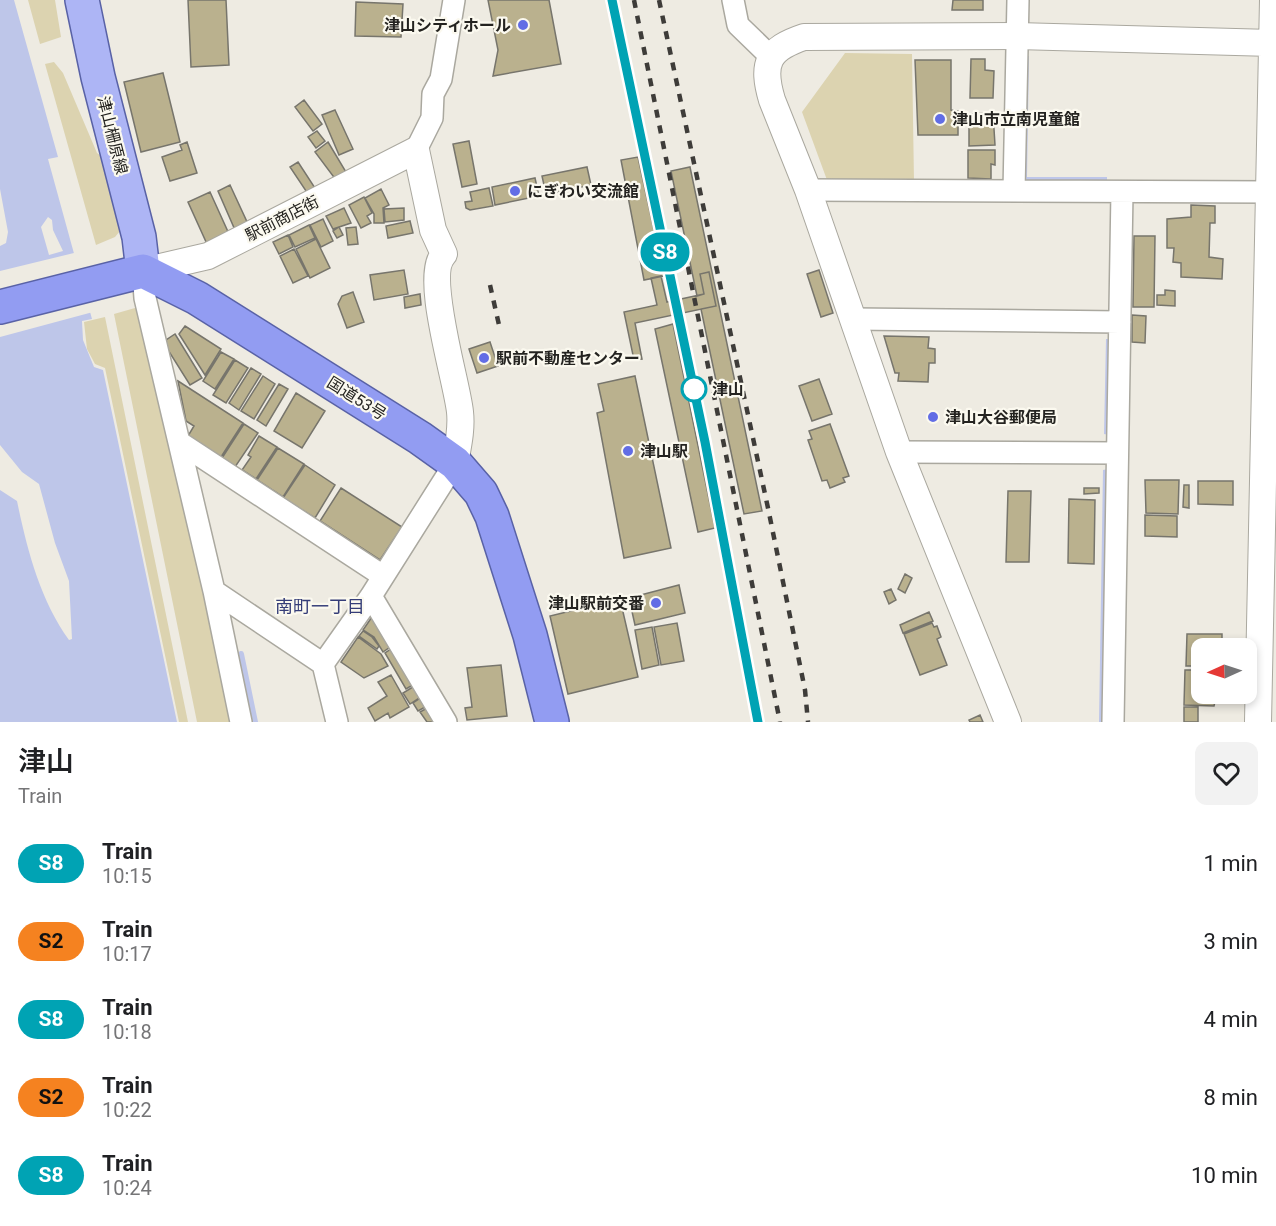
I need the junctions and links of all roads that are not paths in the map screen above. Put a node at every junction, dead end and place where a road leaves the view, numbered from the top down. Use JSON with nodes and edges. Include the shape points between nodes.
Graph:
{"nodes":[{"id":1,"x":82,"y":0,"type":"edge"},
{"id":2,"x":454,"y":0,"type":"edge"},
{"id":3,"x":733,"y":0,"type":"edge"},
{"id":4,"x":1018,"y":0,"type":"edge"},
{"id":5,"x":1273,"y":0,"type":"edge"},
{"id":6,"x":1017,"y":36,"type":"junction"},
{"id":7,"x":1274,"y":44,"type":"edge"},
{"id":8,"x":771,"y":57,"type":"junction"},
{"id":9,"x":416,"y":150,"type":"junction"},
{"id":10,"x":808,"y":190,"type":"junction"},
{"id":11,"x":1014,"y":191,"type":"junction"},
{"id":12,"x":1122,"y":192,"type":"junction"},
{"id":13,"x":1271,"y":192,"type":"junction"},
{"id":14,"x":138,"y":271,"type":"junction"},
{"id":15,"x":0,"y":307,"type":"edge"},
{"id":16,"x":853,"y":320,"type":"junction"},
{"id":17,"x":1120,"y":322,"type":"junction"},
{"id":18,"x":179,"y":442,"type":"junction"},
{"id":19,"x":899,"y":452,"type":"junction"},
{"id":20,"x":1117,"y":453,"type":"junction"},
{"id":21,"x":455,"y":463,"type":"junction"},
{"id":22,"x":383,"y":576,"type":"junction"},
{"id":23,"x":214,"y":591,"type":"junction"},
{"id":24,"x":371,"y":596,"type":"junction"},
{"id":25,"x":1268,"y":607,"type":"edge"},
{"id":26,"x":323,"y":664,"type":"junction"},
{"id":27,"x":241,"y":722,"type":"edge"},
{"id":28,"x":337,"y":722,"type":"edge"},
{"id":29,"x":446,"y":722,"type":"edge"},
{"id":30,"x":552,"y":722,"type":"edge"},
{"id":31,"x":1008,"y":722,"type":"edge"},
{"id":32,"x":1113,"y":722,"type":"edge"},
{"id":33,"x":1258,"y":722,"type":"edge"}],
"edges":[{"from":1,"to":14,"type":"main road","name":"津山柵原線","via":[[139,237]]},
{"from":2,"to":9,"type":"street","via":[[432,118]]},
{"from":3,"to":8,"type":"street","via":[[738,25]]},
{"from":4,"to":6,"type":"street"},
{"from":5,"to":7,"type":"street"},
{"from":6,"to":7,"type":"street"},
{"from":6,"to":8,"type":"street","via":[[804,37],[782,45]]},
{"from":6,"to":11,"type":"street"},
{"from":7,"to":13,"type":"street"},
{"from":8,"to":10,"type":"street","via":[[767,65],[768,85]]},
{"from":9,"to":14,"type":"street","name":"駅前商店街","via":[[208,255]]},
{"from":9,"to":21,"type":"street","via":[[433,230],[444,254],[437,266],[439,303],[461,420]]},
{"from":10,"to":11,"type":"street"},
{"from":10,"to":16,"type":"street"},
{"from":11,"to":12,"type":"street"},
{"from":12,"to":13,"type":"street"},
{"from":12,"to":17,"type":"street"},
{"from":13,"to":25,"type":"street"},
{"from":14,"to":15,"type":"highway"},
{"from":14,"to":18,"type":"street"},
{"from":14,"to":21,"type":"highway","name":"国道53号","via":[[197,298]]},
{"from":16,"to":17,"type":"street"},
{"from":16,"to":19,"type":"street"},
{"from":17,"to":20,"type":"street"},
{"from":18,"to":22,"type":"street"},
{"from":18,"to":23,"type":"street"},
{"from":19,"to":20,"type":"street"},
{"from":19,"to":31,"type":"street"},
{"from":20,"to":32,"type":"street"},
{"from":21,"to":22,"type":"street"},
{"from":21,"to":30,"type":"highway","name":"国道53号","via":[[481,493],[492,516],[530,635]]},
{"from":22,"to":24,"type":"street"},
{"from":23,"to":26,"type":"street"},
{"from":23,"to":27,"type":"street"},
{"from":24,"to":26,"type":"street"},
{"from":24,"to":29,"type":"street"},
{"from":25,"to":33,"type":"street"},
{"from":26,"to":28,"type":"street"}]}
